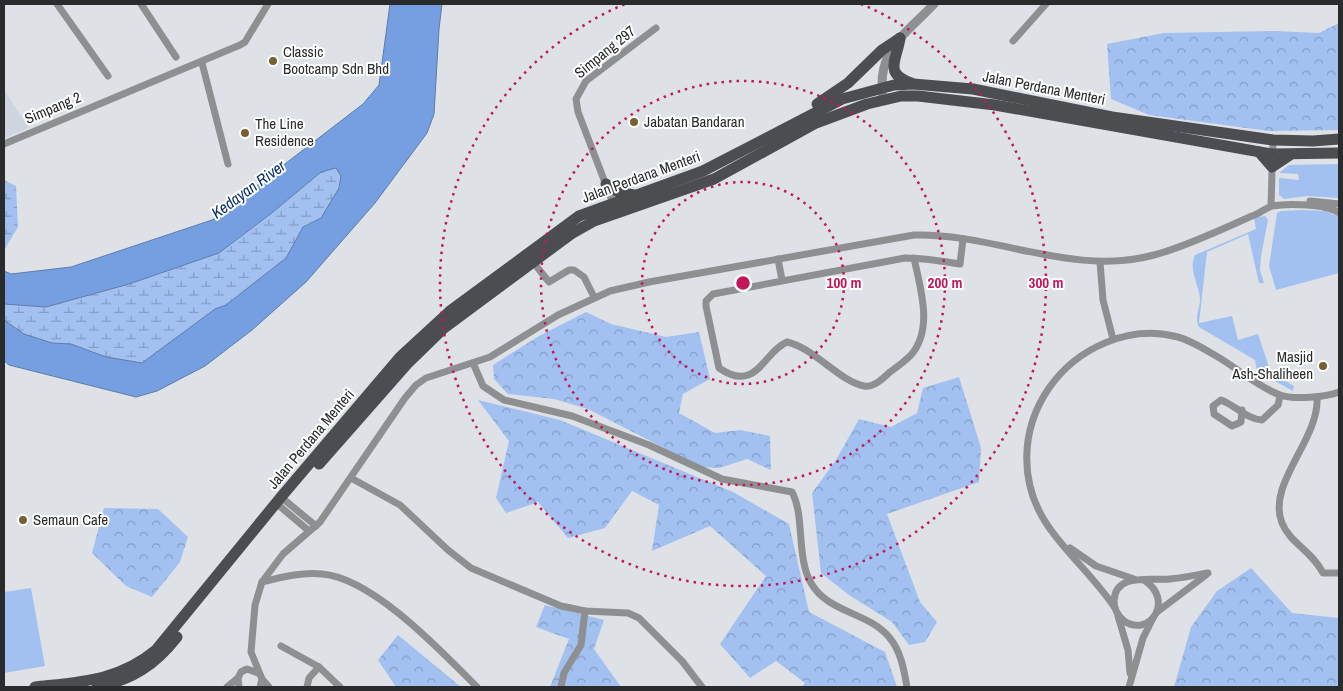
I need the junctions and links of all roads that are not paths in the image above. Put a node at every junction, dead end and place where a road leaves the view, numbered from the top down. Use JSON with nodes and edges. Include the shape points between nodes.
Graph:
{"nodes":[{"id":1,"x":57,"y":4,"type":"edge"},
{"id":2,"x":141,"y":4,"type":"edge"},
{"id":3,"x":268,"y":4,"type":"edge"},
{"id":4,"x":934,"y":4,"type":"edge"},
{"id":5,"x":1046,"y":4,"type":"edge"},
{"id":6,"x":656,"y":28,"type":"dead end"},
{"id":7,"x":900,"y":38,"type":"junction"},
{"id":8,"x":1013,"y":41,"type":"dead end"},
{"id":9,"x":176,"y":57,"type":"dead end"},
{"id":10,"x":202,"y":63,"type":"junction"},
{"id":11,"x":108,"y":76,"type":"dead end"},
{"id":12,"x":913,"y":84,"type":"junction"},
{"id":13,"x":882,"y":87,"type":"junction"},
{"id":14,"x":883,"y":100,"type":"junction"},
{"id":15,"x":787,"y":126,"type":"junction"},
{"id":16,"x":1273,"y":140,"type":"junction"},
{"id":17,"x":1339,"y":140,"type":"edge"},
{"id":18,"x":4,"y":144,"type":"edge"},
{"id":19,"x":1259,"y":152,"type":"junction"},
{"id":20,"x":1339,"y":153,"type":"edge"},
{"id":21,"x":1272,"y":154,"type":"junction"},
{"id":22,"x":1294,"y":154,"type":"junction"},
{"id":23,"x":228,"y":164,"type":"dead end"},
{"id":24,"x":1272,"y":167,"type":"junction"},
{"id":25,"x":606,"y":184,"type":"junction"},
{"id":26,"x":634,"y":195,"type":"junction"},
{"id":27,"x":1339,"y":204,"type":"edge"},
{"id":28,"x":1282,"y":205,"type":"junction"},
{"id":29,"x":1271,"y":206,"type":"junction"},
{"id":30,"x":615,"y":207,"type":"junction"},
{"id":31,"x":592,"y":210,"type":"junction"},
{"id":32,"x":1339,"y":213,"type":"edge"},
{"id":33,"x":963,"y":240,"type":"junction"},
{"id":34,"x":914,"y":258,"type":"junction"},
{"id":35,"x":778,"y":259,"type":"junction"},
{"id":36,"x":533,"y":262,"type":"junction"},
{"id":37,"x":1100,"y":262,"type":"junction"},
{"id":38,"x":782,"y":280,"type":"junction"},
{"id":39,"x":594,"y":297,"type":"junction"},
{"id":40,"x":1113,"y":339,"type":"junction"},
{"id":41,"x":473,"y":363,"type":"junction"},
{"id":42,"x":1339,"y":392,"type":"edge"},
{"id":43,"x":1280,"y":396,"type":"junction"},
{"id":44,"x":1316,"y":397,"type":"junction"},
{"id":45,"x":1242,"y":410,"type":"dead end"},
{"id":46,"x":351,"y":478,"type":"junction"},
{"id":47,"x":281,"y":502,"type":"junction"},
{"id":48,"x":313,"y":528,"type":"junction"},
{"id":49,"x":1056,"y":537,"type":"junction"},
{"id":50,"x":1339,"y":573,"type":"edge"},
{"id":51,"x":1134,"y":579,"type":"junction"},
{"id":52,"x":1144,"y":580,"type":"junction"},
{"id":53,"x":262,"y":582,"type":"junction"},
{"id":54,"x":585,"y":611,"type":"junction"},
{"id":55,"x":1116,"y":611,"type":"junction"},
{"id":56,"x":1155,"y":615,"type":"junction"},
{"id":57,"x":281,"y":646,"type":"dead end"},
{"id":58,"x":251,"y":652,"type":"junction"},
{"id":59,"x":319,"y":667,"type":"junction"},
{"id":60,"x":240,"y":675,"type":"junction"},
{"id":61,"x":260,"y":676,"type":"junction"},
{"id":62,"x":1129,"y":686,"type":"edge"},
{"id":63,"x":35,"y":687,"type":"edge"},
{"id":64,"x":98,"y":687,"type":"edge"},
{"id":65,"x":227,"y":687,"type":"edge"},
{"id":66,"x":239,"y":687,"type":"edge"},
{"id":67,"x":260,"y":687,"type":"edge"},
{"id":68,"x":269,"y":687,"type":"edge"},
{"id":69,"x":307,"y":687,"type":"edge"},
{"id":70,"x":340,"y":687,"type":"edge"},
{"id":71,"x":477,"y":687,"type":"edge"},
{"id":72,"x":561,"y":687,"type":"edge"},
{"id":73,"x":702,"y":687,"type":"edge"},
{"id":74,"x":907,"y":687,"type":"edge"}],
"edges":[{"from":1,"to":11,"type":"street"},
{"from":2,"to":9,"type":"street"},
{"from":3,"to":10,"type":"street","name":"Simpang 2","via":[[246,42]]},
{"from":4,"to":7,"type":"street"},
{"from":5,"to":8,"type":"street"},
{"from":6,"to":25,"type":"street","name":"Simpang 297","via":[[586,81],[576,100]]},
{"from":7,"to":12,"type":"main road","via":[[893,64],[895,73]]},
{"from":7,"to":13,"type":"street","via":[[882,69]]},
{"from":7,"to":15,"type":"main road","via":[[882,50],[848,83]]},
{"from":10,"to":18,"type":"street","name":"Simpang 2"},
{"from":10,"to":23,"type":"street"},
{"from":12,"to":13,"type":"main road","name":"Jalan Perdana Menteri"},
{"from":12,"to":16,"type":"main road","name":"Jalan Perdana Menteri","via":[[973,89],[1112,117]]},
{"from":13,"to":14,"type":"street"},
{"from":13,"to":15,"type":"main road","name":"Jalan Perdana Menteri","via":[[842,98]]},
{"from":14,"to":19,"type":"main road","name":"Jalan Perdana Menteri","via":[[918,96],[979,103]]},
{"from":14,"to":30,"type":"main road","name":"Jalan Perdana Menteri","via":[[816,123],[714,179]]},
{"from":15,"to":26,"type":"main road","name":"Jalan Perdana Menteri","via":[[709,169]]},
{"from":16,"to":17,"type":"main road","name":"Jalan Perdana Menteri"},
{"from":16,"to":21,"type":"street"},
{"from":19,"to":21,"type":"main road","name":"Jalan Perdana Menteri"},
{"from":19,"to":24,"type":"main road"},
{"from":20,"to":22,"type":"main road","name":"Jalan Perdana Menteri"},
{"from":21,"to":22,"type":"main road","name":"Jalan Perdana Menteri"},
{"from":21,"to":24,"type":"street"},
{"from":22,"to":24,"type":"main road"},
{"from":24,"to":29,"type":"street"},
{"from":25,"to":26,"type":"main road","via":[[618,192]]},
{"from":25,"to":30,"type":"street","name":"Simpang 297"},
{"from":25,"to":31,"type":"main road","via":[[603,196]]},
{"from":26,"to":30,"type":"main road","name":"Jalan Perdana Menteri"},
{"from":27,"to":28,"type":"street","via":[[1304,201]]},
{"from":28,"to":29,"type":"street"},
{"from":28,"to":32,"type":"street","via":[[1324,207]]},
{"from":29,"to":37,"type":"street","via":[[1254,216],[1153,256]]},
{"from":30,"to":31,"type":"main road","name":"Jalan Perdana Menteri"},
{"from":30,"to":36,"type":"main road","name":"Jalan Perdana Menteri"},
{"from":31,"to":47,"type":"main road","name":"Jalan Perdana Menteri","via":[[569,223],[425,332]]},
{"from":33,"to":34,"type":"street","via":[[960,264]]},
{"from":33,"to":35,"type":"street","via":[[914,235]]},
{"from":33,"to":37,"type":"street","via":[[1073,261]]},
{"from":34,"to":38,"type":"street"},
{"from":34,"to":38,"type":"street","via":[[924,312],[918,340],[912,354],[904,361],[877,383],[865,386],[787,342],[748,375],[729,373],[719,368],[706,301],[713,294]]},
{"from":35,"to":38,"type":"street"},
{"from":35,"to":39,"type":"street","via":[[649,282]]},
{"from":36,"to":39,"type":"street","via":[[549,282],[574,270],[584,277]]},
{"from":36,"to":47,"type":"main road","name":"Jalan Perdana Menteri","via":[[456,318],[419,351]]},
{"from":37,"to":40,"type":"street","via":[[1103,300]]},
{"from":39,"to":41,"type":"street","via":[[558,315],[503,350]]},
{"from":40,"to":43,"type":"street","via":[[1144,334],[1178,337]]},
{"from":40,"to":49,"type":"street","via":[[1089,350],[1067,367],[1045,394],[1028,432],[1026,456],[1032,494]]},
{"from":41,"to":46,"type":"street","via":[[435,374],[416,385]]},
{"from":41,"to":74,"type":"street","via":[[483,386],[497,398],[572,416],[649,445],[722,479],[792,492],[805,568],[811,583],[827,600],[868,620],[890,637],[902,662]]},
{"from":42,"to":44,"type":"street"},
{"from":43,"to":44,"type":"street"},
{"from":43,"to":45,"type":"street","via":[[1278,405],[1262,420],[1251,419]]},
{"from":44,"to":50,"type":"street","via":[[1316,416],[1281,494],[1280,515],[1286,531],[1314,558],[1323,573]]},
{"from":46,"to":48,"type":"street"},
{"from":46,"to":54,"type":"street","via":[[400,505],[471,568],[561,606]]},
{"from":47,"to":48,"type":"street"},
{"from":47,"to":63,"type":"main road","name":"Jalan Perdana Menteri","via":[[172,632],[146,658],[124,672],[105,678]]},
{"from":47,"to":64,"type":"main road","name":"Jalan Perdana Menteri","via":[[158,660],[127,679]]},
{"from":48,"to":53,"type":"street","via":[[283,554]]},
{"from":49,"to":51,"type":"street","via":[[1096,566]]},
{"from":49,"to":55,"type":"street","via":[[1097,583]]},
{"from":51,"to":52,"type":"street"},
{"from":51,"to":55,"type":"street","via":[[1116,592]]},
{"from":52,"to":56,"type":"street","via":[[1158,594],[1160,603]]},
{"from":52,"to":56,"type":"street","via":[[1208,573]]},
{"from":53,"to":58,"type":"street","via":[[255,605]]},
{"from":53,"to":71,"type":"street","via":[[303,573],[340,578],[401,615]]},
{"from":54,"to":72,"type":"street","via":[[581,645],[564,673]]},
{"from":54,"to":73,"type":"street","via":[[628,614],[639,618],[682,661]]},
{"from":55,"to":56,"type":"street","via":[[1128,623],[1135,624]]},
{"from":55,"to":62,"type":"street","via":[[1128,650]]},
{"from":56,"to":62,"type":"street","via":[[1143,638]]},
{"from":57,"to":59,"type":"street"},
{"from":58,"to":60,"type":"street"},
{"from":58,"to":61,"type":"street"},
{"from":59,"to":69,"type":"street","via":[[309,678]]},
{"from":59,"to":70,"type":"street"},
{"from":60,"to":61,"type":"street","via":[[253,669]]},
{"from":60,"to":65,"type":"street"},
{"from":60,"to":66,"type":"street"},
{"from":61,"to":67,"type":"street"},
{"from":61,"to":68,"type":"street"}]}
